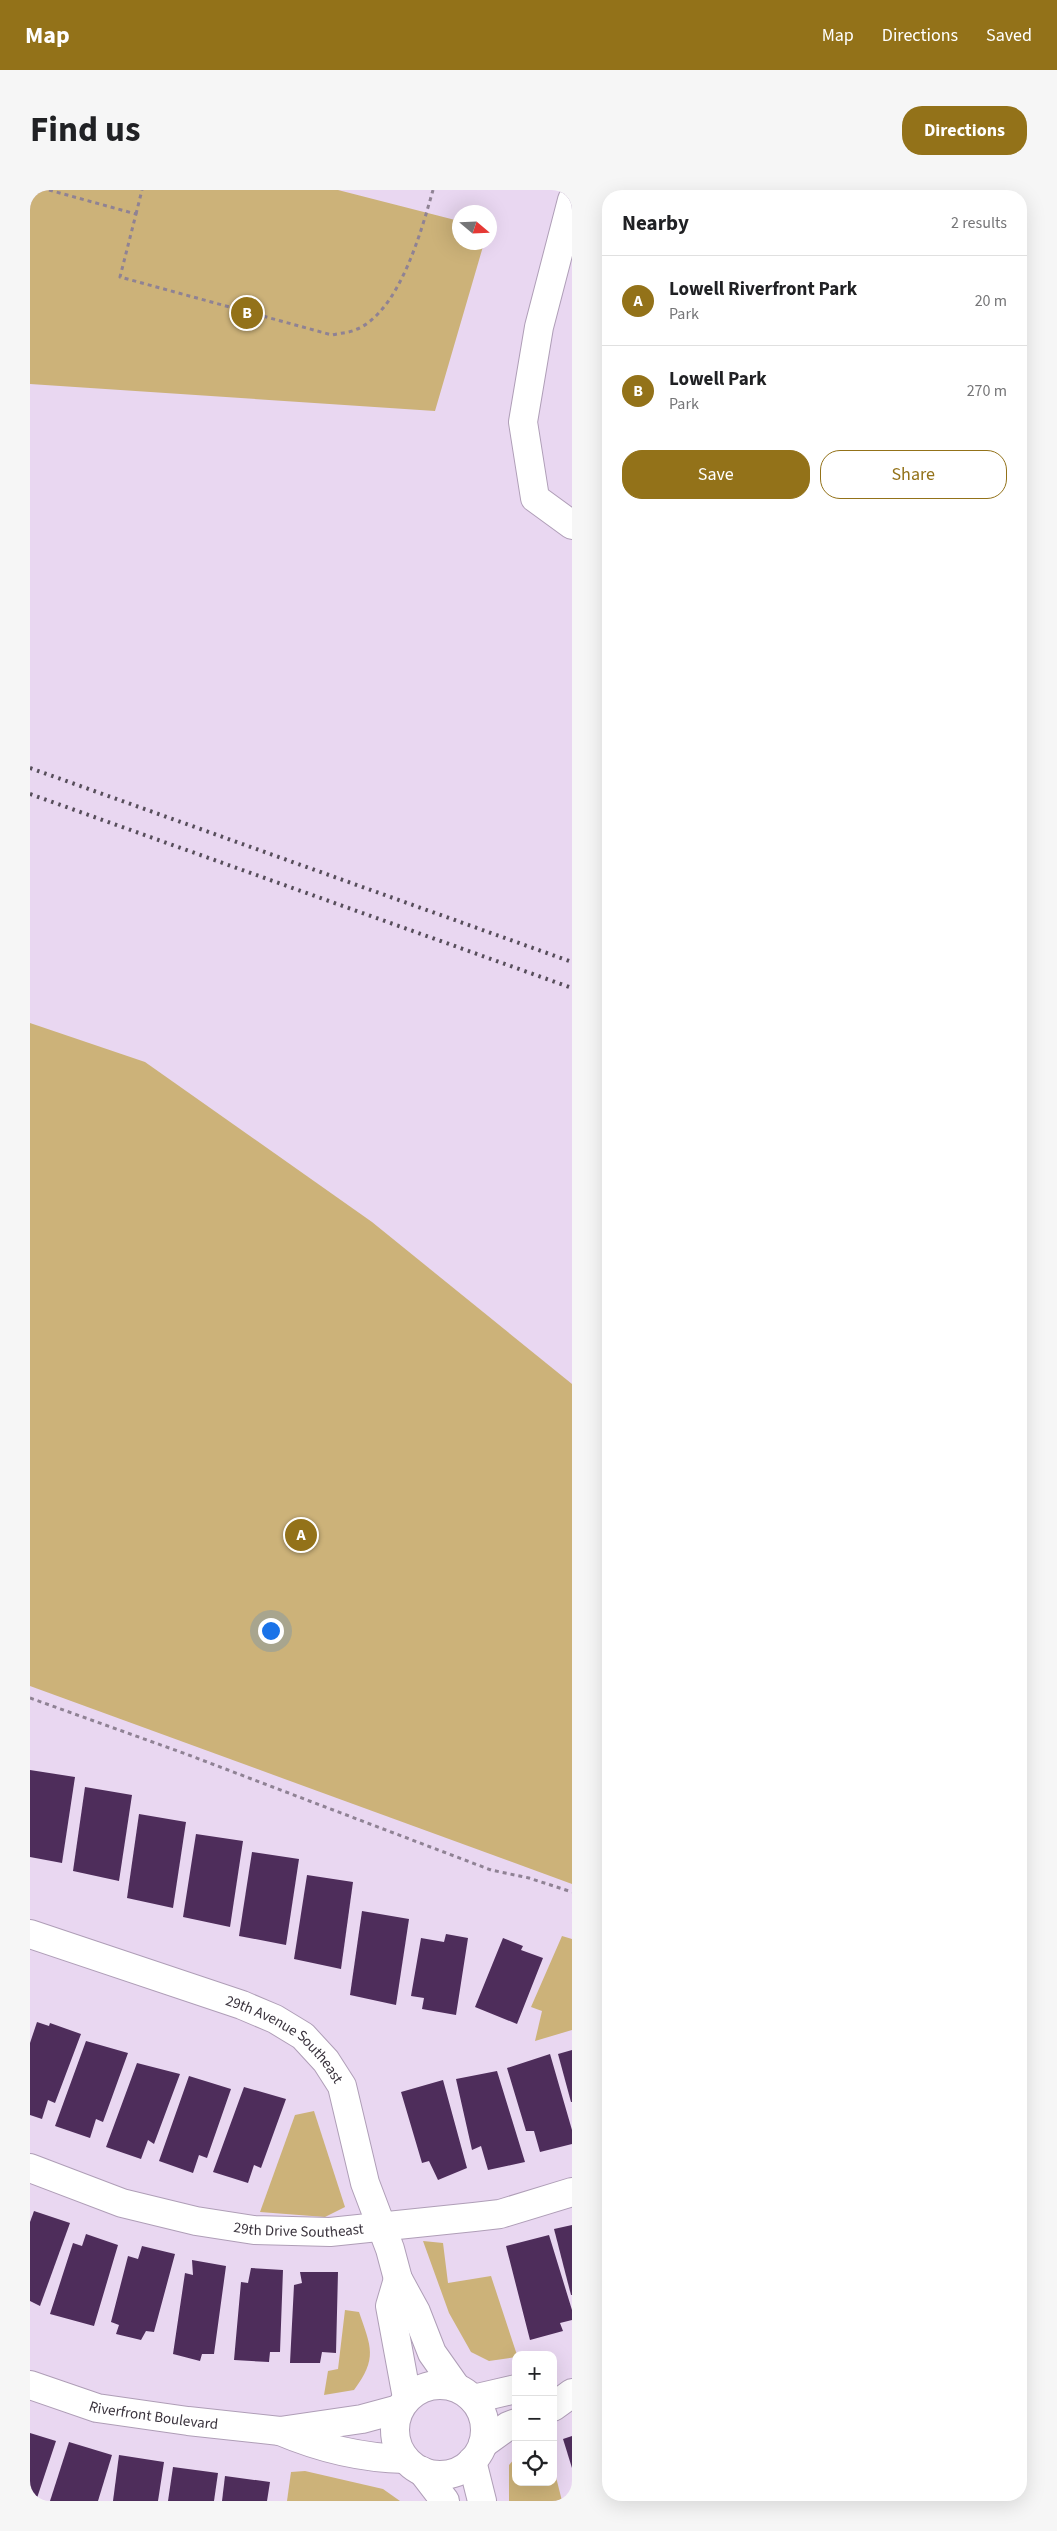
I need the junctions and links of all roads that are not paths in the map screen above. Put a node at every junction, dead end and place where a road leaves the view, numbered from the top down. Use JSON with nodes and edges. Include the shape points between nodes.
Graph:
{"nodes":[{"id":1,"x":572,"y":200,"type":"edge"},
{"id":2,"x":572,"y":525,"type":"edge"},
{"id":3,"x":30,"y":1934,"type":"edge"},
{"id":4,"x":30,"y":2168,"type":"edge"},
{"id":5,"x":572,"y":2192,"type":"edge"},
{"id":6,"x":382,"y":2227,"type":"junction"},
{"id":7,"x":398,"y":2279,"type":"junction"},
{"id":8,"x":557,"y":2382,"type":"edge"},
{"id":9,"x":572,"y":2383,"type":"edge"},
{"id":10,"x":30,"y":2385,"type":"edge"},
{"id":11,"x":512,"y":2389,"type":"edge"},
{"id":12,"x":464,"y":2393,"type":"junction"},
{"id":13,"x":572,"y":2393,"type":"edge"},
{"id":14,"x":403,"y":2404,"type":"junction"},
{"id":15,"x":557,"y":2404,"type":"edge"},
{"id":16,"x":512,"y":2426,"type":"edge"},
{"id":17,"x":280,"y":2431,"type":"junction"},
{"id":18,"x":478,"y":2452,"type":"junction"},
{"id":19,"x":413,"y":2465,"type":"junction"},
{"id":20,"x":445,"y":2501,"type":"edge"},
{"id":21,"x":482,"y":2501,"type":"edge"}],
"edges":[{"from":1,"to":2,"type":"street","via":[[539,327],[523,422],[535,498]]},
{"from":3,"to":6,"type":"street","name":"29th Avenue Southeast","via":[[242,2005],[275,2019],[302,2036],[326,2061],[342,2086],[365,2183]]},
{"from":4,"to":6,"type":"street","name":"29th Drive Southeast","via":[[122,2203],[196,2221],[254,2230],[311,2232]]},
{"from":5,"to":6,"type":"street","name":"29th Drive Southeast","via":[[500,2214]]},
{"from":6,"to":7,"type":"street","name":"29th Avenue Southeast"},
{"from":7,"to":12,"type":"street","name":"29th Avenue Southeast","via":[[432,2352]]},
{"from":7,"to":14,"type":"street","via":[[390,2306]]},
{"from":8,"to":9,"type":"street"},
{"from":10,"to":17,"type":"street","name":"Riverfront Boulevard","via":[[97,2408],[188,2422]]},
{"from":11,"to":12,"type":"street"},
{"from":12,"to":14,"type":"street","via":[[442,2384],[428,2386],[416,2390]]},
{"from":12,"to":18,"type":"street","via":[[483,2416],[485,2430]]},
{"from":13,"to":15,"type":"street"},
{"from":14,"to":17,"type":"street","name":"Riverfront Boulevard","via":[[362,2419]]},
{"from":14,"to":19,"type":"street","via":[[395,2421],[394,2434],[397,2447]]},
{"from":16,"to":18,"type":"street"},
{"from":17,"to":19,"type":"street","name":"Riverfront Boulevard","via":[[309,2443]]},
{"from":18,"to":19,"type":"street","via":[[455,2473],[442,2476]]},
{"from":18,"to":21,"type":"street"},
{"from":19,"to":20,"type":"street"}]}
